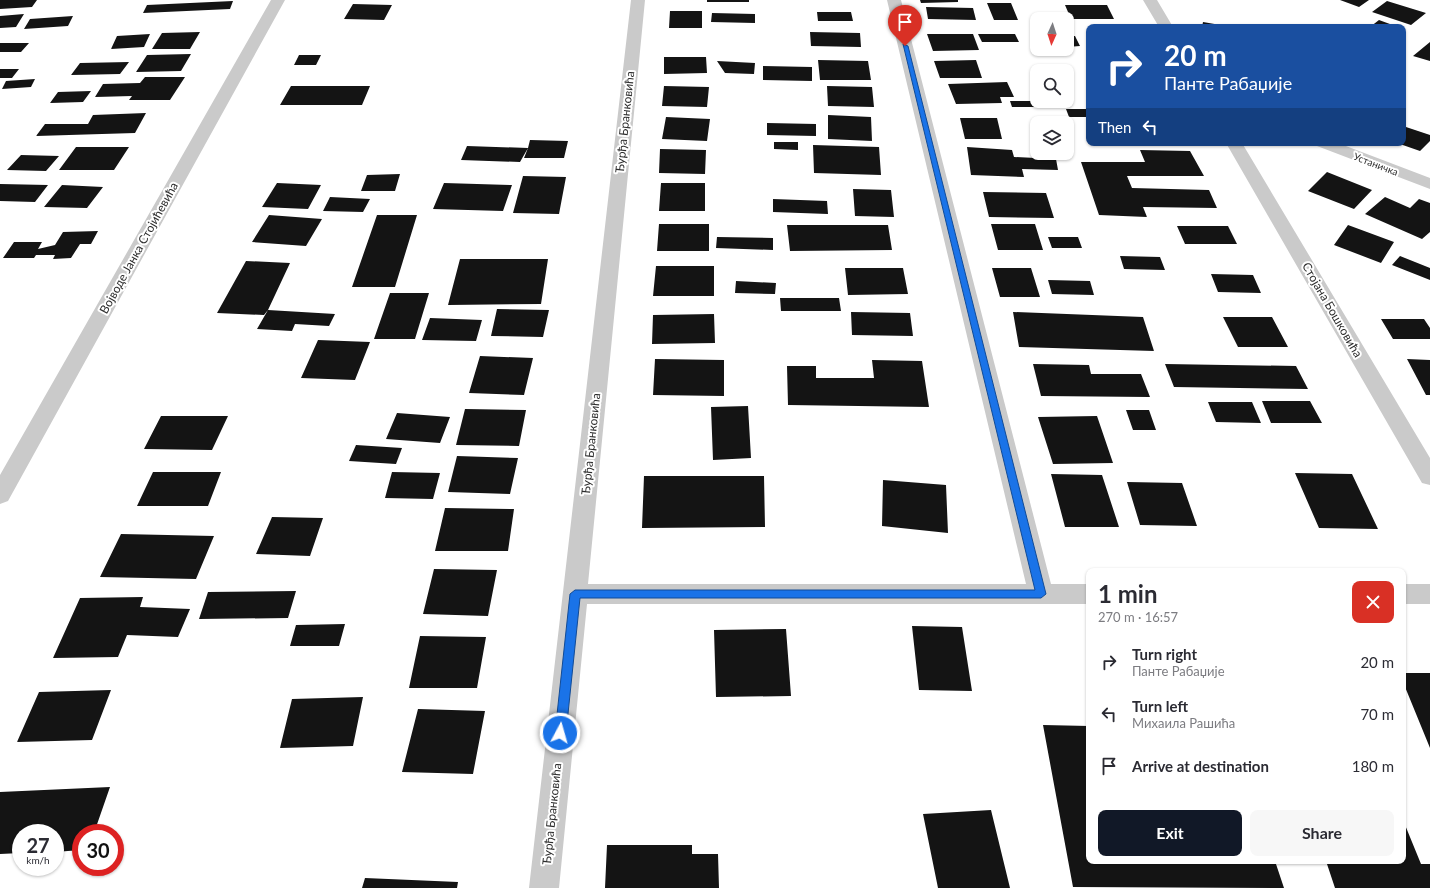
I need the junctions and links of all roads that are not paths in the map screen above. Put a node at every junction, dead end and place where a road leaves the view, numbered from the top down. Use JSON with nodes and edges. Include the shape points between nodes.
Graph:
{"nodes":[{"id":1,"x":278,"y":0,"type":"edge"},
{"id":2,"x":638,"y":0,"type":"edge"},
{"id":3,"x":894,"y":0,"type":"edge"},
{"id":4,"x":1150,"y":0,"type":"edge"},
{"id":5,"x":1164,"y":24,"type":"edge"},
{"id":6,"x":1236,"y":146,"type":"edge"},
{"id":7,"x":1331,"y":146,"type":"edge"},
{"id":8,"x":1430,"y":184,"type":"edge"},
{"id":9,"x":1430,"y":477,"type":"edge"},
{"id":10,"x":0,"y":495,"type":"edge"},
{"id":11,"x":575,"y":594,"type":"junction"},
{"id":12,"x":1041,"y":594,"type":"junction"},
{"id":13,"x":1086,"y":594,"type":"edge"},
{"id":14,"x":1406,"y":594,"type":"edge"},
{"id":15,"x":1430,"y":594,"type":"edge"},
{"id":16,"x":544,"y":888,"type":"edge"}],
"edges":[{"from":1,"to":10,"type":"street","name":"Војводе Јанка Стојићевића"},
{"from":2,"to":11,"type":"street","name":"Ђурђа Бранковића"},
{"from":3,"to":12,"type":"street"},
{"from":4,"to":5,"type":"street"},
{"from":6,"to":9,"type":"street","name":"Стојана Бошковића"},
{"from":7,"to":8,"type":"street","name":"Устаничка"},
{"from":11,"to":12,"type":"street"},
{"from":11,"to":16,"type":"street","name":"Ђурђа Бранковића"},
{"from":12,"to":13,"type":"street"},
{"from":14,"to":15,"type":"street"}]}
